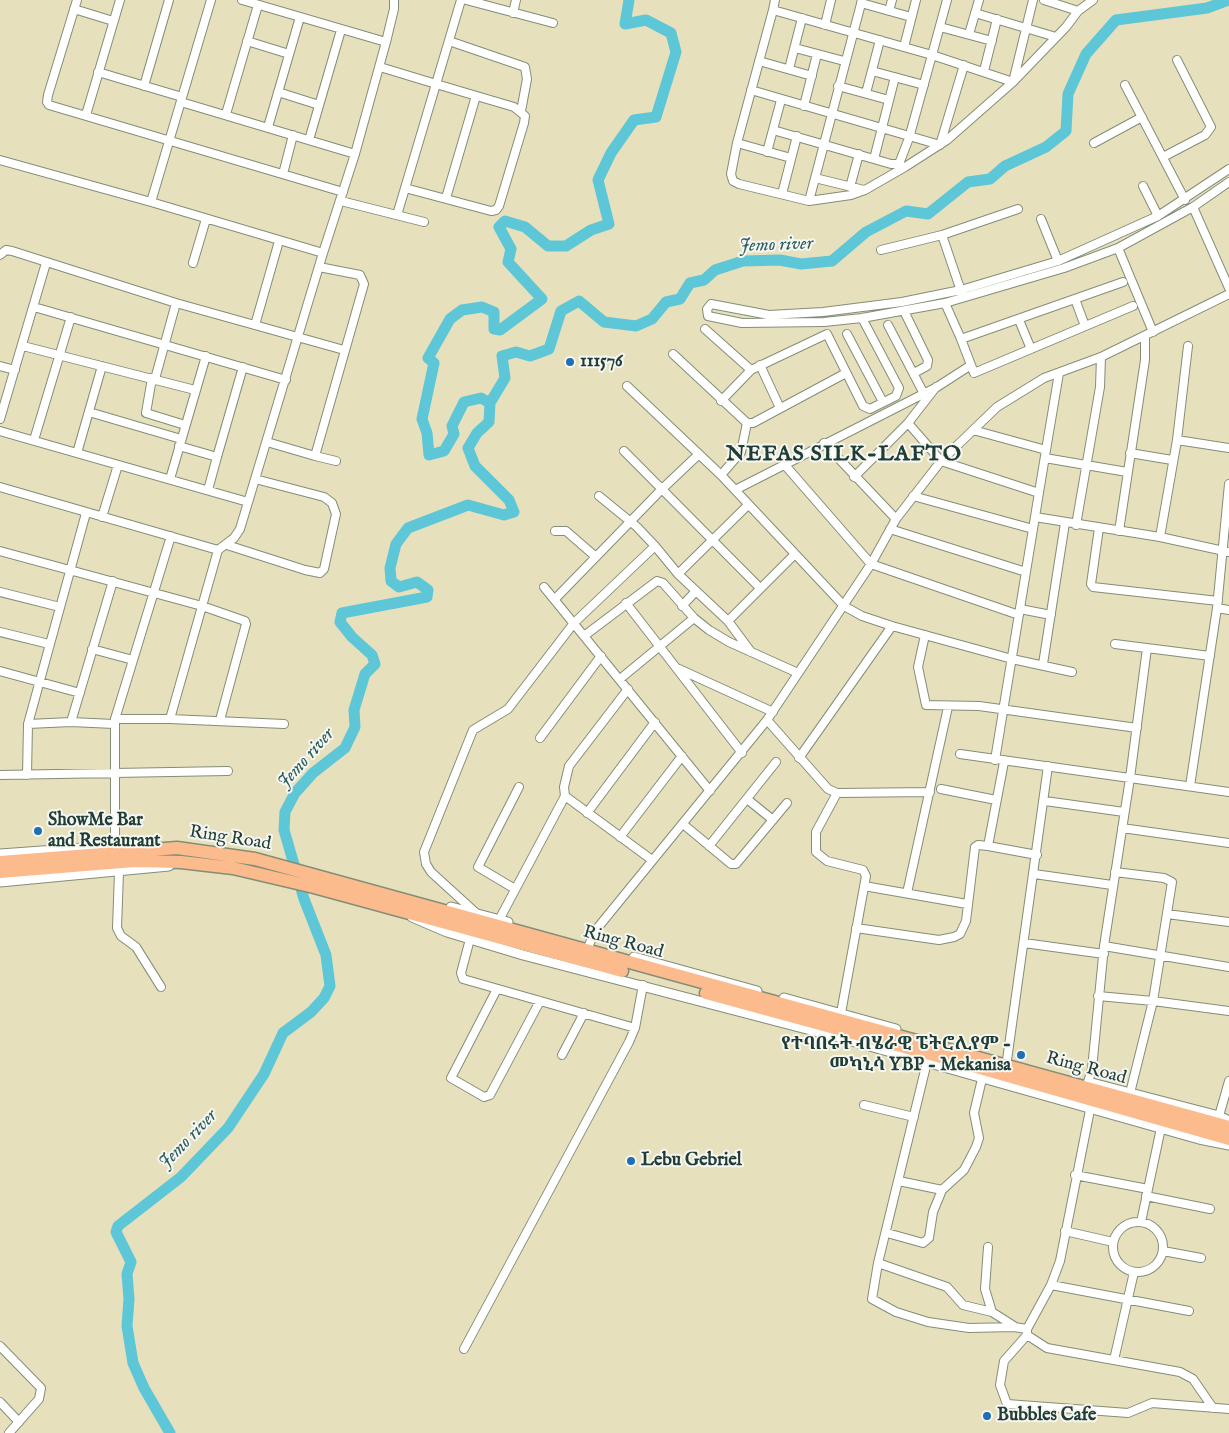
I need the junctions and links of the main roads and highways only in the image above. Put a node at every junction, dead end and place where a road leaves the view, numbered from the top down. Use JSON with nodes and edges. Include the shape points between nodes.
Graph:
{"nodes":[{"id":1,"x":0,"y":862,"type":"edge"},
{"id":2,"x":0,"y":872,"type":"edge"},
{"id":3,"x":406,"y":906,"type":"junction"},
{"id":4,"x":585,"y":956,"type":"junction"},
{"id":5,"x":1229,"y":1127,"type":"edge"},
{"id":6,"x":1229,"y":1139,"type":"edge"}],
"edges":[{"from":1,"to":3,"type":"highway","name":"Ring Road","via":[[177,848],[270,862]]},
{"from":2,"to":3,"type":"highway","name":"Ring Road","via":[[134,862],[181,862],[233,868]]},
{"from":3,"to":4,"type":"highway","name":"Ring Road"},
{"from":4,"to":5,"type":"highway","name":"Ring Road"},
{"from":4,"to":6,"type":"highway","name":"Ring Road"}]}
